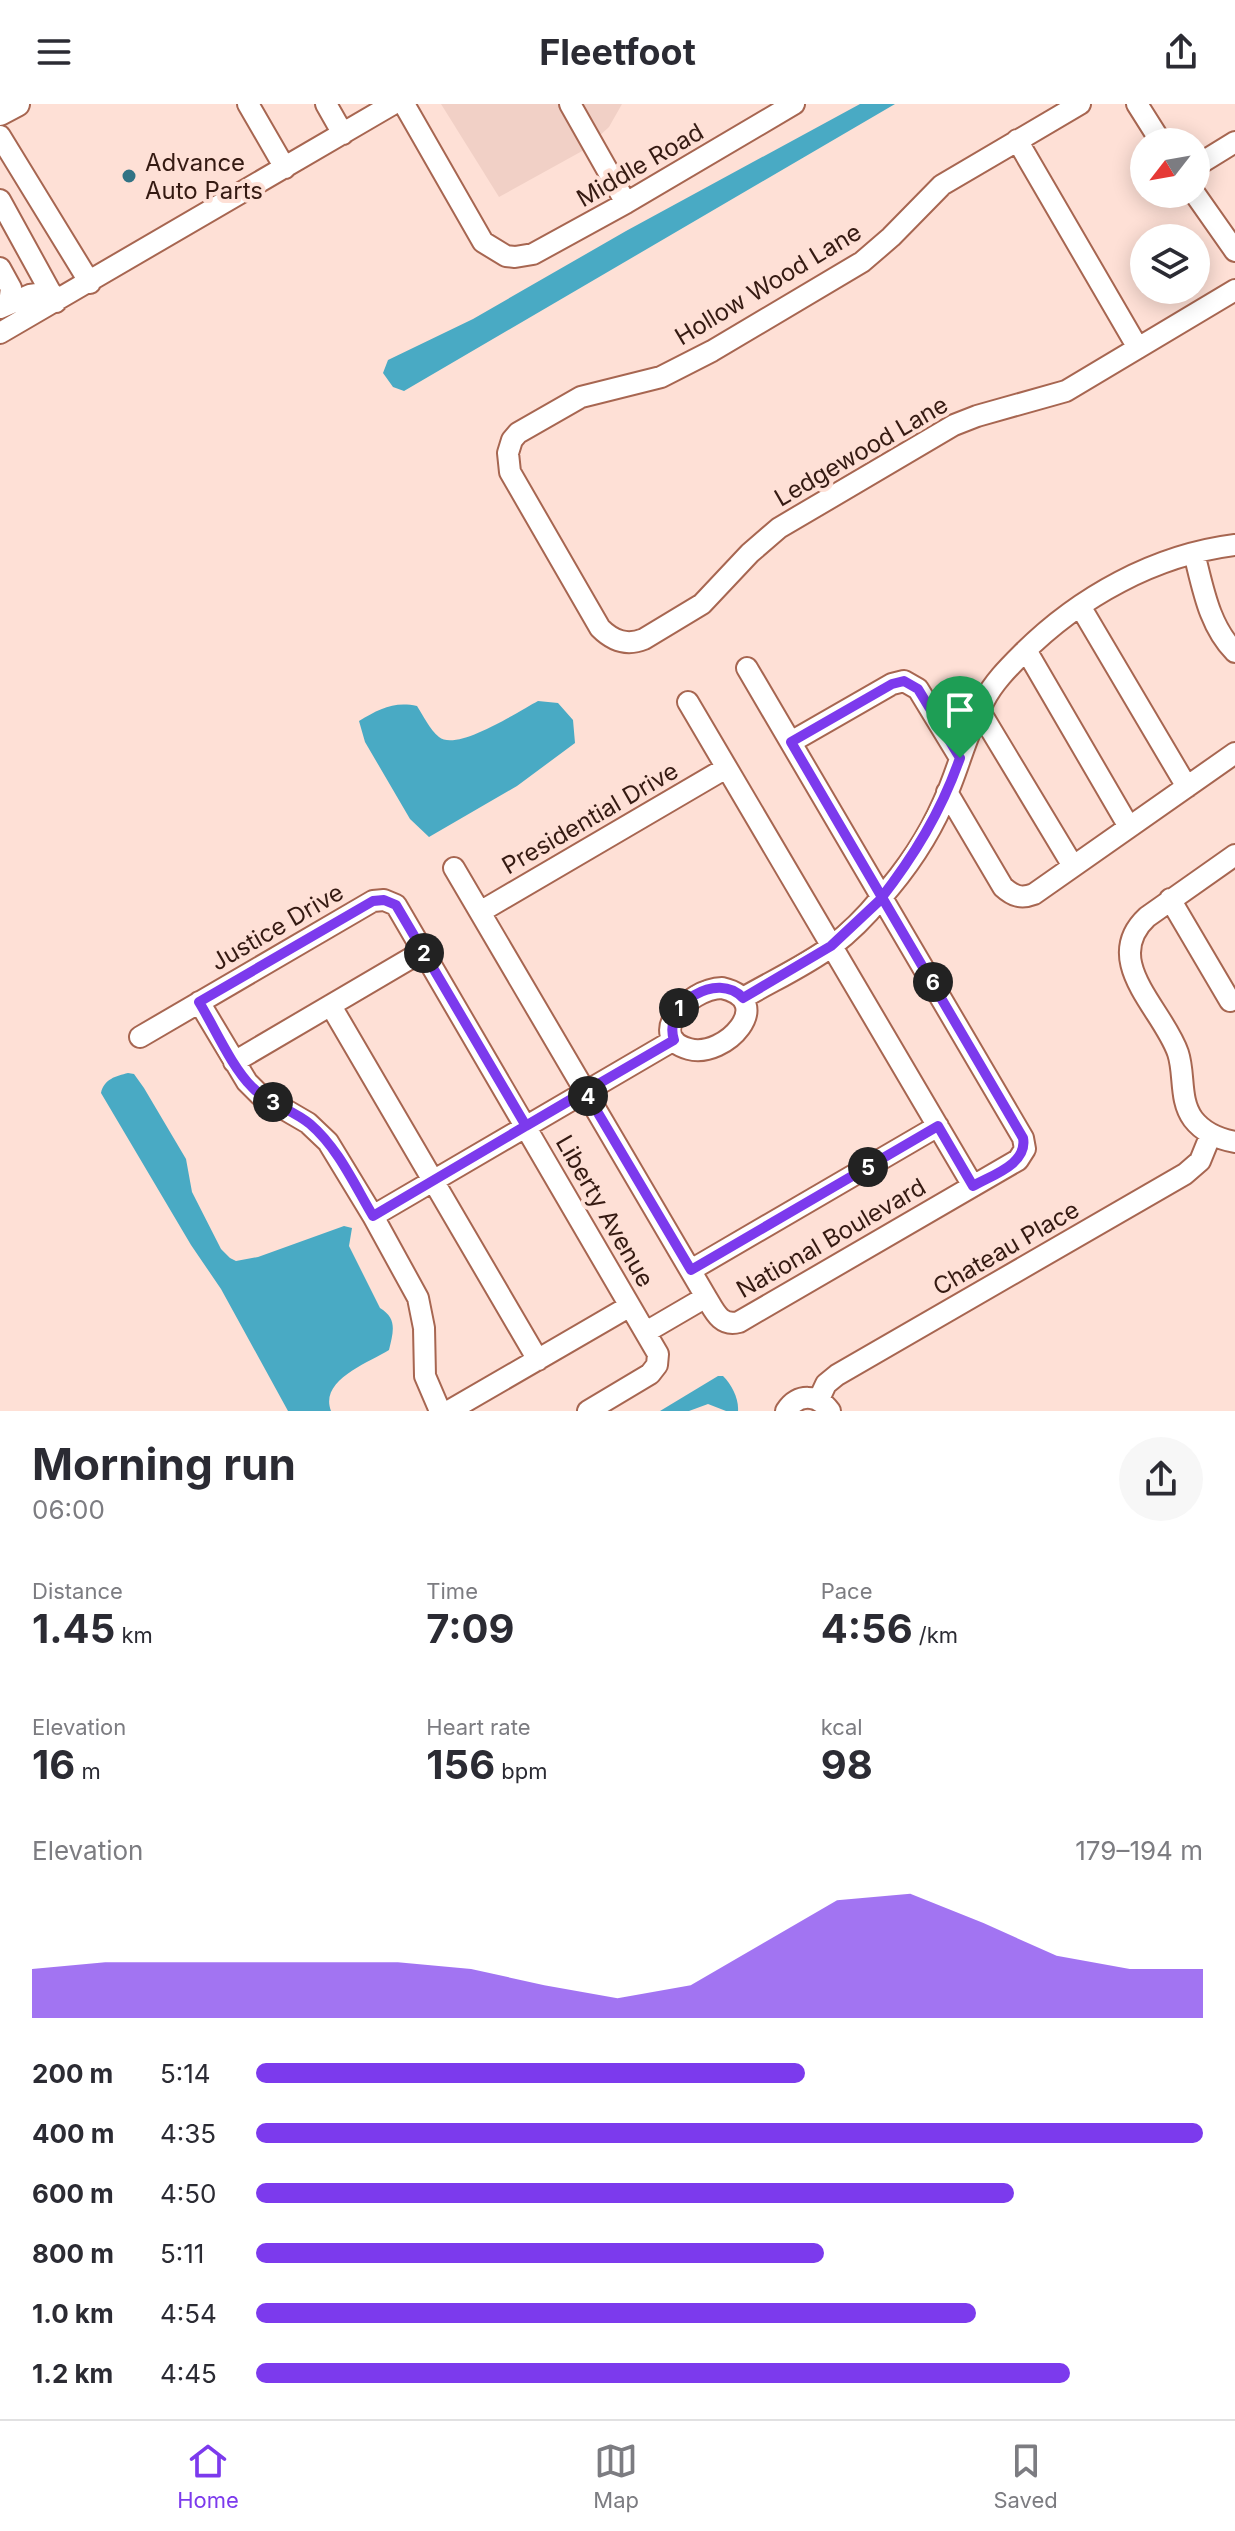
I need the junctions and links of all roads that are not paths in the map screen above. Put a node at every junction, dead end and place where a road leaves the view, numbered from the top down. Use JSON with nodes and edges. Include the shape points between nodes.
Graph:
{"nodes":[{"id":1,"x":17,"y":104,"type":"edge"},
{"id":2,"x":248,"y":104,"type":"edge"},
{"id":3,"x":326,"y":104,"type":"edge"},
{"id":4,"x":393,"y":104,"type":"edge"},
{"id":5,"x":404,"y":104,"type":"edge"},
{"id":6,"x":570,"y":104,"type":"edge"},
{"id":7,"x":794,"y":104,"type":"edge"},
{"id":8,"x":1080,"y":104,"type":"edge"},
{"id":9,"x":1137,"y":104,"type":"edge"},
{"id":10,"x":764,"y":112,"type":"edge"},
{"id":11,"x":0,"y":113,"type":"edge"},
{"id":12,"x":1152,"y":128,"type":"edge"},
{"id":13,"x":343,"y":134,"type":"junction"},
{"id":14,"x":0,"y":136,"type":"edge"},
{"id":15,"x":1017,"y":140,"type":"junction"},
{"id":16,"x":1235,"y":142,"type":"edge"},
{"id":17,"x":1210,"y":157,"type":"edge"},
{"id":18,"x":285,"y":168,"type":"junction"},
{"id":19,"x":0,"y":200,"type":"edge"},
{"id":20,"x":626,"y":203,"type":"junction"},
{"id":21,"x":1205,"y":208,"type":"edge"},
{"id":22,"x":0,"y":221,"type":"edge"},
{"id":23,"x":1235,"y":251,"type":"edge"},
{"id":24,"x":0,"y":268,"type":"edge"},
{"id":25,"x":90,"y":283,"type":"junction"},
{"id":26,"x":1235,"y":290,"type":"edge"},
{"id":27,"x":51,"y":293,"type":"junction"},
{"id":28,"x":4,"y":306,"type":"edge"},
{"id":29,"x":0,"y":333,"type":"edge"},
{"id":30,"x":1138,"y":348,"type":"junction"},
{"id":31,"x":1235,"y":545,"type":"edge"},
{"id":32,"x":1194,"y":553,"type":"junction"},
{"id":33,"x":1080,"y":606,"type":"junction"},
{"id":34,"x":619,"y":641,"type":"joint"},
{"id":35,"x":1026,"y":650,"type":"junction"},
{"id":36,"x":1235,"y":652,"type":"edge"},
{"id":37,"x":747,"y":668,"type":"dead end"},
{"id":38,"x":688,"y":702,"type":"dead end"},
{"id":39,"x":979,"y":710,"type":"junction"},
{"id":40,"x":791,"y":742,"type":"junction"},
{"id":41,"x":1235,"y":753,"type":"edge"},
{"id":42,"x":960,"y":758,"type":"junction"},
{"id":43,"x":726,"y":768,"type":"junction"},
{"id":44,"x":1187,"y":787,"type":"junction"},
{"id":45,"x":947,"y":792,"type":"junction"},
{"id":46,"x":1129,"y":827,"type":"junction"},
{"id":47,"x":1235,"y":855,"type":"edge"},
{"id":48,"x":1073,"y":866,"type":"junction"},
{"id":49,"x":454,"y":868,"type":"dead end"},
{"id":50,"x":883,"y":897,"type":"junction"},
{"id":51,"x":1170,"y":899,"type":"junction"},
{"id":52,"x":480,"y":912,"type":"junction"},
{"id":53,"x":831,"y":946,"type":"junction"},
{"id":54,"x":423,"y":951,"type":"junction"},
{"id":55,"x":743,"y":998,"type":"junction"},
{"id":56,"x":1230,"y":1001,"type":"dead end"},
{"id":57,"x":199,"y":1002,"type":"junction"},
{"id":58,"x":331,"y":1006,"type":"junction"},
{"id":59,"x":140,"y":1037,"type":"dead end"},
{"id":60,"x":674,"y":1040,"type":"junction"},
{"id":61,"x":234,"y":1062,"type":"junction"},
{"id":62,"x":585,"y":1091,"type":"junction"},
{"id":63,"x":526,"y":1126,"type":"junction"},
{"id":64,"x":938,"y":1126,"type":"junction"},
{"id":65,"x":1211,"y":1134,"type":"junction"},
{"id":66,"x":1235,"y":1142,"type":"edge"},
{"id":67,"x":433,"y":1181,"type":"junction"},
{"id":68,"x":973,"y":1186,"type":"junction"},
{"id":69,"x":373,"y":1216,"type":"junction"},
{"id":70,"x":691,"y":1270,"type":"junction"},
{"id":71,"x":706,"y":1297,"type":"junction"},
{"id":72,"x":630,"y":1306,"type":"junction"},
{"id":73,"x":646,"y":1332,"type":"junction"},
{"id":74,"x":538,"y":1360,"type":"junction"},
{"id":75,"x":824,"y":1405,"type":"edge"},
{"id":76,"x":440,"y":1411,"type":"edge"},
{"id":77,"x":449,"y":1411,"type":"edge"},
{"id":78,"x":588,"y":1411,"type":"edge"},
{"id":79,"x":786,"y":1411,"type":"edge"}],
"edges":[{"from":1,"to":11,"type":"main road"},
{"from":2,"to":18,"type":"street"},
{"from":3,"to":13,"type":"street"},
{"from":4,"to":13,"type":"street"},
{"from":5,"to":20,"type":"street","name":"Middle Road","via":[[483,242],[506,256],[533,254]]},
{"from":6,"to":20,"type":"street"},
{"from":7,"to":10,"type":"street","name":"Middle Road"},
{"from":8,"to":15,"type":"street","name":"Hollow Wood Lane"},
{"from":9,"to":12,"type":"street"},
{"from":10,"to":20,"type":"street","name":"Middle Road"},
{"from":13,"to":18,"type":"street"},
{"from":14,"to":25,"type":"street"},
{"from":15,"to":30,"type":"street"},
{"from":15,"to":34,"type":"street","name":"Hollow Wood Lane","via":[[942,185],[850,270],[681,368],[576,400],[518,433],[508,450],[510,472],[597,623]]},
{"from":16,"to":17,"type":"street"},
{"from":18,"to":25,"type":"street"},
{"from":19,"to":27,"type":"street"},
{"from":21,"to":23,"type":"street"},
{"from":22,"to":27,"type":"street","via":[[37,282]]},
{"from":24,"to":28,"type":"street","via":[[11,288]]},
{"from":25,"to":27,"type":"street"},
{"from":26,"to":30,"type":"street","name":"Ledgewood Lane"},
{"from":27,"to":28,"type":"street"},
{"from":27,"to":29,"type":"street"},
{"from":30,"to":34,"type":"street","name":"Ledgewood Lane","via":[[1060,393],[977,416],[936,435],[779,528],[696,608],[641,641]]},
{"from":31,"to":32,"type":"street"},
{"from":32,"to":33,"type":"street","via":[[1127,578]]},
{"from":32,"to":36,"type":"street","via":[[1213,620]]},
{"from":33,"to":35,"type":"street"},
{"from":33,"to":44,"type":"street"},
{"from":35,"to":39,"type":"street"},
{"from":35,"to":46,"type":"street"},
{"from":37,"to":40,"type":"street"},
{"from":38,"to":43,"type":"street"},
{"from":39,"to":42,"type":"street"},
{"from":39,"to":48,"type":"street"},
{"from":40,"to":42,"type":"street","via":[[904,681],[918,689]]},
{"from":40,"to":50,"type":"street"},
{"from":41,"to":44,"type":"street"},
{"from":42,"to":45,"type":"street"},
{"from":43,"to":52,"type":"street","name":"Presidential Drive"},
{"from":43,"to":53,"type":"street"},
{"from":44,"to":46,"type":"street"},
{"from":45,"to":48,"type":"street","via":[[1003,887],[1018,896],[1034,894]]},
{"from":45,"to":50,"type":"street","via":[[914,854]]},
{"from":46,"to":48,"type":"street"},
{"from":47,"to":51,"type":"street"},
{"from":49,"to":52,"type":"street"},
{"from":50,"to":53,"type":"street"},
{"from":50,"to":68,"type":"street","name":"National Boulevard","via":[[1023,1138],[1025,1149],[1018,1160]]},
{"from":51,"to":56,"type":"street"},
{"from":51,"to":65,"type":"street","via":[[1136,928],[1129,961],[1178,1052],[1190,1114]]},
{"from":52,"to":62,"type":"street"},
{"from":53,"to":55,"type":"street"},
{"from":53,"to":64,"type":"street"},
{"from":54,"to":57,"type":"street","name":"Justice Drive","via":[[396,905],[376,899]]},
{"from":54,"to":58,"type":"street"},
{"from":54,"to":63,"type":"street","name":"Liberty Avenue"},
{"from":55,"to":60,"type":"street","via":[[722,988],[696,995],[677,1011]]},
{"from":55,"to":60,"type":"street","via":[[745,1017],[726,1040],[698,1050]]},
{"from":57,"to":59,"type":"street","name":"Justice Drive"},
{"from":57,"to":61,"type":"street"},
{"from":58,"to":61,"type":"street"},
{"from":58,"to":67,"type":"street"},
{"from":60,"to":62,"type":"street"},
{"from":61,"to":69,"type":"street","via":[[255,1091],[299,1116],[328,1142]]},
{"from":62,"to":63,"type":"street"},
{"from":62,"to":70,"type":"street"},
{"from":63,"to":67,"type":"street"},
{"from":63,"to":72,"type":"street","name":"Liberty Avenue"},
{"from":64,"to":68,"type":"street"},
{"from":64,"to":70,"type":"street"},
{"from":65,"to":66,"type":"street"},
{"from":65,"to":75,"type":"street","name":"Chateau Place","via":[[1200,1161],[1185,1174],[837,1375],[826,1384]]},
{"from":67,"to":69,"type":"street"},
{"from":67,"to":74,"type":"street"},
{"from":68,"to":71,"type":"street","name":"National Boulevard","via":[[739,1322],[720,1319]]},
{"from":69,"to":76,"type":"street","via":[[418,1298],[427,1387]]},
{"from":70,"to":71,"type":"street"},
{"from":71,"to":73,"type":"street","name":"National Boulevard"},
{"from":72,"to":73,"type":"street","name":"Liberty Avenue"},
{"from":72,"to":74,"type":"street"},
{"from":73,"to":78,"type":"street","via":[[658,1354],[655,1370]]},
{"from":74,"to":77,"type":"street"},
{"from":75,"to":79,"type":"street","name":"Chateau Place","via":[[803,1397]]}]}
